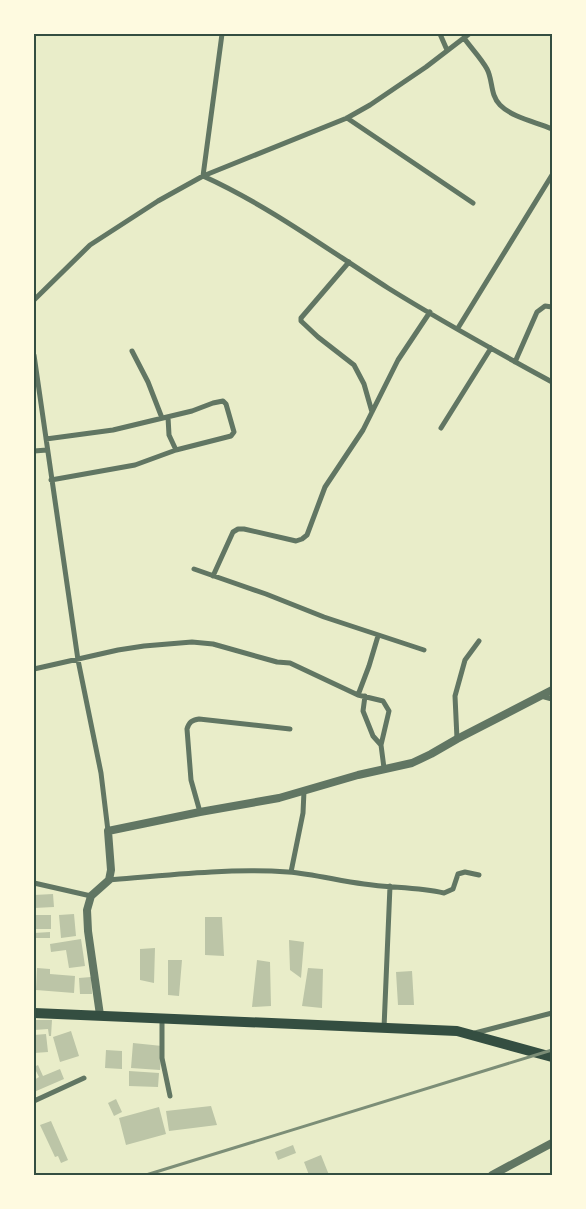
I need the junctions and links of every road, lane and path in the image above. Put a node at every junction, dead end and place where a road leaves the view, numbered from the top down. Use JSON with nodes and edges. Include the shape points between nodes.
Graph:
{"nodes":[{"id":1,"x":222,"y":34,"type":"edge"},
{"id":2,"x":440,"y":34,"type":"edge"},
{"id":3,"x":469,"y":34,"type":"edge"},
{"id":4,"x":464,"y":38,"type":"junction"},
{"id":5,"x":447,"y":50,"type":"junction"},
{"id":6,"x":347,"y":118,"type":"junction"},
{"id":7,"x":552,"y":129,"type":"edge"},
{"id":8,"x":203,"y":176,"type":"junction"},
{"id":9,"x":552,"y":178,"type":"edge"},
{"id":10,"x":473,"y":204,"type":"dead end"},
{"id":11,"x":348,"y":262,"type":"junction"},
{"id":12,"x":34,"y":300,"type":"edge"},
{"id":13,"x":552,"y":307,"type":"edge"},
{"id":14,"x":430,"y":312,"type":"junction"},
{"id":15,"x":458,"y":328,"type":"junction"},
{"id":16,"x":491,"y":348,"type":"junction"},
{"id":17,"x":132,"y":351,"type":"dead end"},
{"id":18,"x":34,"y":354,"type":"edge"},
{"id":19,"x":515,"y":362,"type":"junction"},
{"id":20,"x":552,"y":382,"type":"edge"},
{"id":21,"x":372,"y":412,"type":"junction"},
{"id":22,"x":168,"y":417,"type":"junction"},
{"id":23,"x":162,"y":418,"type":"junction"},
{"id":24,"x":442,"y":428,"type":"dead end"},
{"id":25,"x":46,"y":439,"type":"junction"},
{"id":26,"x":47,"y":450,"type":"junction"},
{"id":27,"x":176,"y":450,"type":"junction"},
{"id":28,"x":34,"y":451,"type":"edge"},
{"id":29,"x":51,"y":480,"type":"junction"},
{"id":30,"x":194,"y":568,"type":"dead end"},
{"id":31,"x":214,"y":576,"type":"junction"},
{"id":32,"x":378,"y":636,"type":"junction"},
{"id":33,"x":479,"y":641,"type":"dead end"},
{"id":34,"x":424,"y":650,"type":"dead end"},
{"id":35,"x":78,"y":660,"type":"junction"},
{"id":36,"x":34,"y":669,"type":"edge"},
{"id":37,"x":552,"y":690,"type":"edge"},
{"id":38,"x":358,"y":694,"type":"junction"},
{"id":39,"x":365,"y":696,"type":"junction"},
{"id":40,"x":541,"y":696,"type":"junction"},
{"id":41,"x":552,"y":699,"type":"edge"},
{"id":42,"x":290,"y":728,"type":"dead end"},
{"id":43,"x":457,"y":739,"type":"junction"},
{"id":44,"x":381,"y":746,"type":"junction"},
{"id":45,"x":384,"y":768,"type":"junction"},
{"id":46,"x":304,"y":791,"type":"junction"},
{"id":47,"x":200,"y":812,"type":"junction"},
{"id":48,"x":108,"y":831,"type":"junction"},
{"id":49,"x":291,"y":872,"type":"junction"},
{"id":50,"x":479,"y":875,"type":"dead end"},
{"id":51,"x":108,"y":880,"type":"junction"},
{"id":52,"x":34,"y":883,"type":"edge"},
{"id":53,"x":390,"y":886,"type":"junction"},
{"id":54,"x":90,"y":896,"type":"junction"},
{"id":55,"x":34,"y":1013,"type":"edge"},
{"id":56,"x":552,"y":1013,"type":"edge"},
{"id":57,"x":100,"y":1015,"type":"junction"},
{"id":58,"x":162,"y":1018,"type":"junction"},
{"id":59,"x":384,"y":1028,"type":"junction"},
{"id":60,"x":472,"y":1034,"type":"junction"},
{"id":61,"x":552,"y":1057,"type":"edge"},
{"id":62,"x":84,"y":1078,"type":"dead end"},
{"id":63,"x":170,"y":1096,"type":"dead end"},
{"id":64,"x":34,"y":1101,"type":"edge"},
{"id":65,"x":552,"y":1143,"type":"edge"},
{"id":66,"x":496,"y":1174,"type":"edge"}],
"edges":[{"from":1,"to":8,"type":"street"},
{"from":2,"to":5,"type":"street"},
{"from":3,"to":4,"type":"street"},
{"from":4,"to":5,"type":"street"},
{"from":4,"to":7,"type":"street","via":[[487,68],[500,106],[515,116]]},
{"from":5,"to":6,"type":"street"},
{"from":6,"to":8,"type":"street"},
{"from":6,"to":10,"type":"street"},
{"from":8,"to":11,"type":"street","via":[[265,208]]},
{"from":8,"to":12,"type":"street","via":[[90,245]]},
{"from":9,"to":15,"type":"street"},
{"from":11,"to":14,"type":"street"},
{"from":11,"to":21,"type":"street","via":[[301,320],[356,369]]},
{"from":13,"to":19,"type":"street","via":[[545,306],[537,312]]},
{"from":14,"to":15,"type":"street"},
{"from":14,"to":21,"type":"street","via":[[398,360]]},
{"from":15,"to":16,"type":"street"},
{"from":16,"to":19,"type":"street"},
{"from":16,"to":24,"type":"street"},
{"from":17,"to":23,"type":"street"},
{"from":18,"to":25,"type":"street"},
{"from":19,"to":20,"type":"street"},
{"from":21,"to":31,"type":"street","via":[[325,487],[307,535],[296,541],[238,529],[233,532]]},
{"from":22,"to":23,"type":"street"},
{"from":22,"to":27,"type":"street","via":[[169,435]]},
{"from":22,"to":27,"type":"street","via":[[223,401],[234,432],[231,436]]},
{"from":23,"to":25,"type":"street","via":[[113,430]]},
{"from":25,"to":26,"type":"street"},
{"from":26,"to":28,"type":"street"},
{"from":26,"to":29,"type":"street"},
{"from":27,"to":29,"type":"street","via":[[135,465]]},
{"from":29,"to":35,"type":"street"},
{"from":30,"to":31,"type":"street"},
{"from":31,"to":32,"type":"street"},
{"from":32,"to":34,"type":"street"},
{"from":32,"to":38,"type":"street"},
{"from":33,"to":43,"type":"street","via":[[465,660],[455,696]]},
{"from":35,"to":36,"type":"street"},
{"from":35,"to":38,"type":"street","via":[[144,646],[192,642],[213,644],[277,662],[290,662]]},
{"from":35,"to":48,"type":"street","via":[[101,773]]},
{"from":37,"to":40,"type":"street"},
{"from":38,"to":39,"type":"street"},
{"from":39,"to":44,"type":"street","via":[[363,711],[373,736]]},
{"from":39,"to":44,"type":"street","via":[[383,701],[389,711]]},
{"from":40,"to":41,"type":"street"},
{"from":40,"to":43,"type":"street"},
{"from":42,"to":47,"type":"street","via":[[199,719],[188,724],[191,780]]},
{"from":43,"to":45,"type":"street","via":[[412,763]]},
{"from":44,"to":45,"type":"street"},
{"from":45,"to":46,"type":"street"},
{"from":46,"to":47,"type":"street"},
{"from":46,"to":49,"type":"street"},
{"from":47,"to":48,"type":"street"},
{"from":48,"to":51,"type":"street","via":[[111,870]]},
{"from":49,"to":51,"type":"street","via":[[192,873]]},
{"from":49,"to":53,"type":"street"},
{"from":50,"to":53,"type":"street","via":[[458,874],[453,888],[444,893]]},
{"from":51,"to":54,"type":"street"},
{"from":52,"to":54,"type":"street"},
{"from":53,"to":59,"type":"street"},
{"from":54,"to":57,"type":"street","via":[[88,931]]},
{"from":55,"to":57,"type":"main road"},
{"from":56,"to":60,"type":"street"},
{"from":57,"to":58,"type":"main road"},
{"from":58,"to":59,"type":"main road"},
{"from":58,"to":63,"type":"street","via":[[162,1058]]},
{"from":59,"to":60,"type":"main road"},
{"from":60,"to":61,"type":"main road"},
{"from":62,"to":64,"type":"street"},
{"from":65,"to":66,"type":"street"}]}
